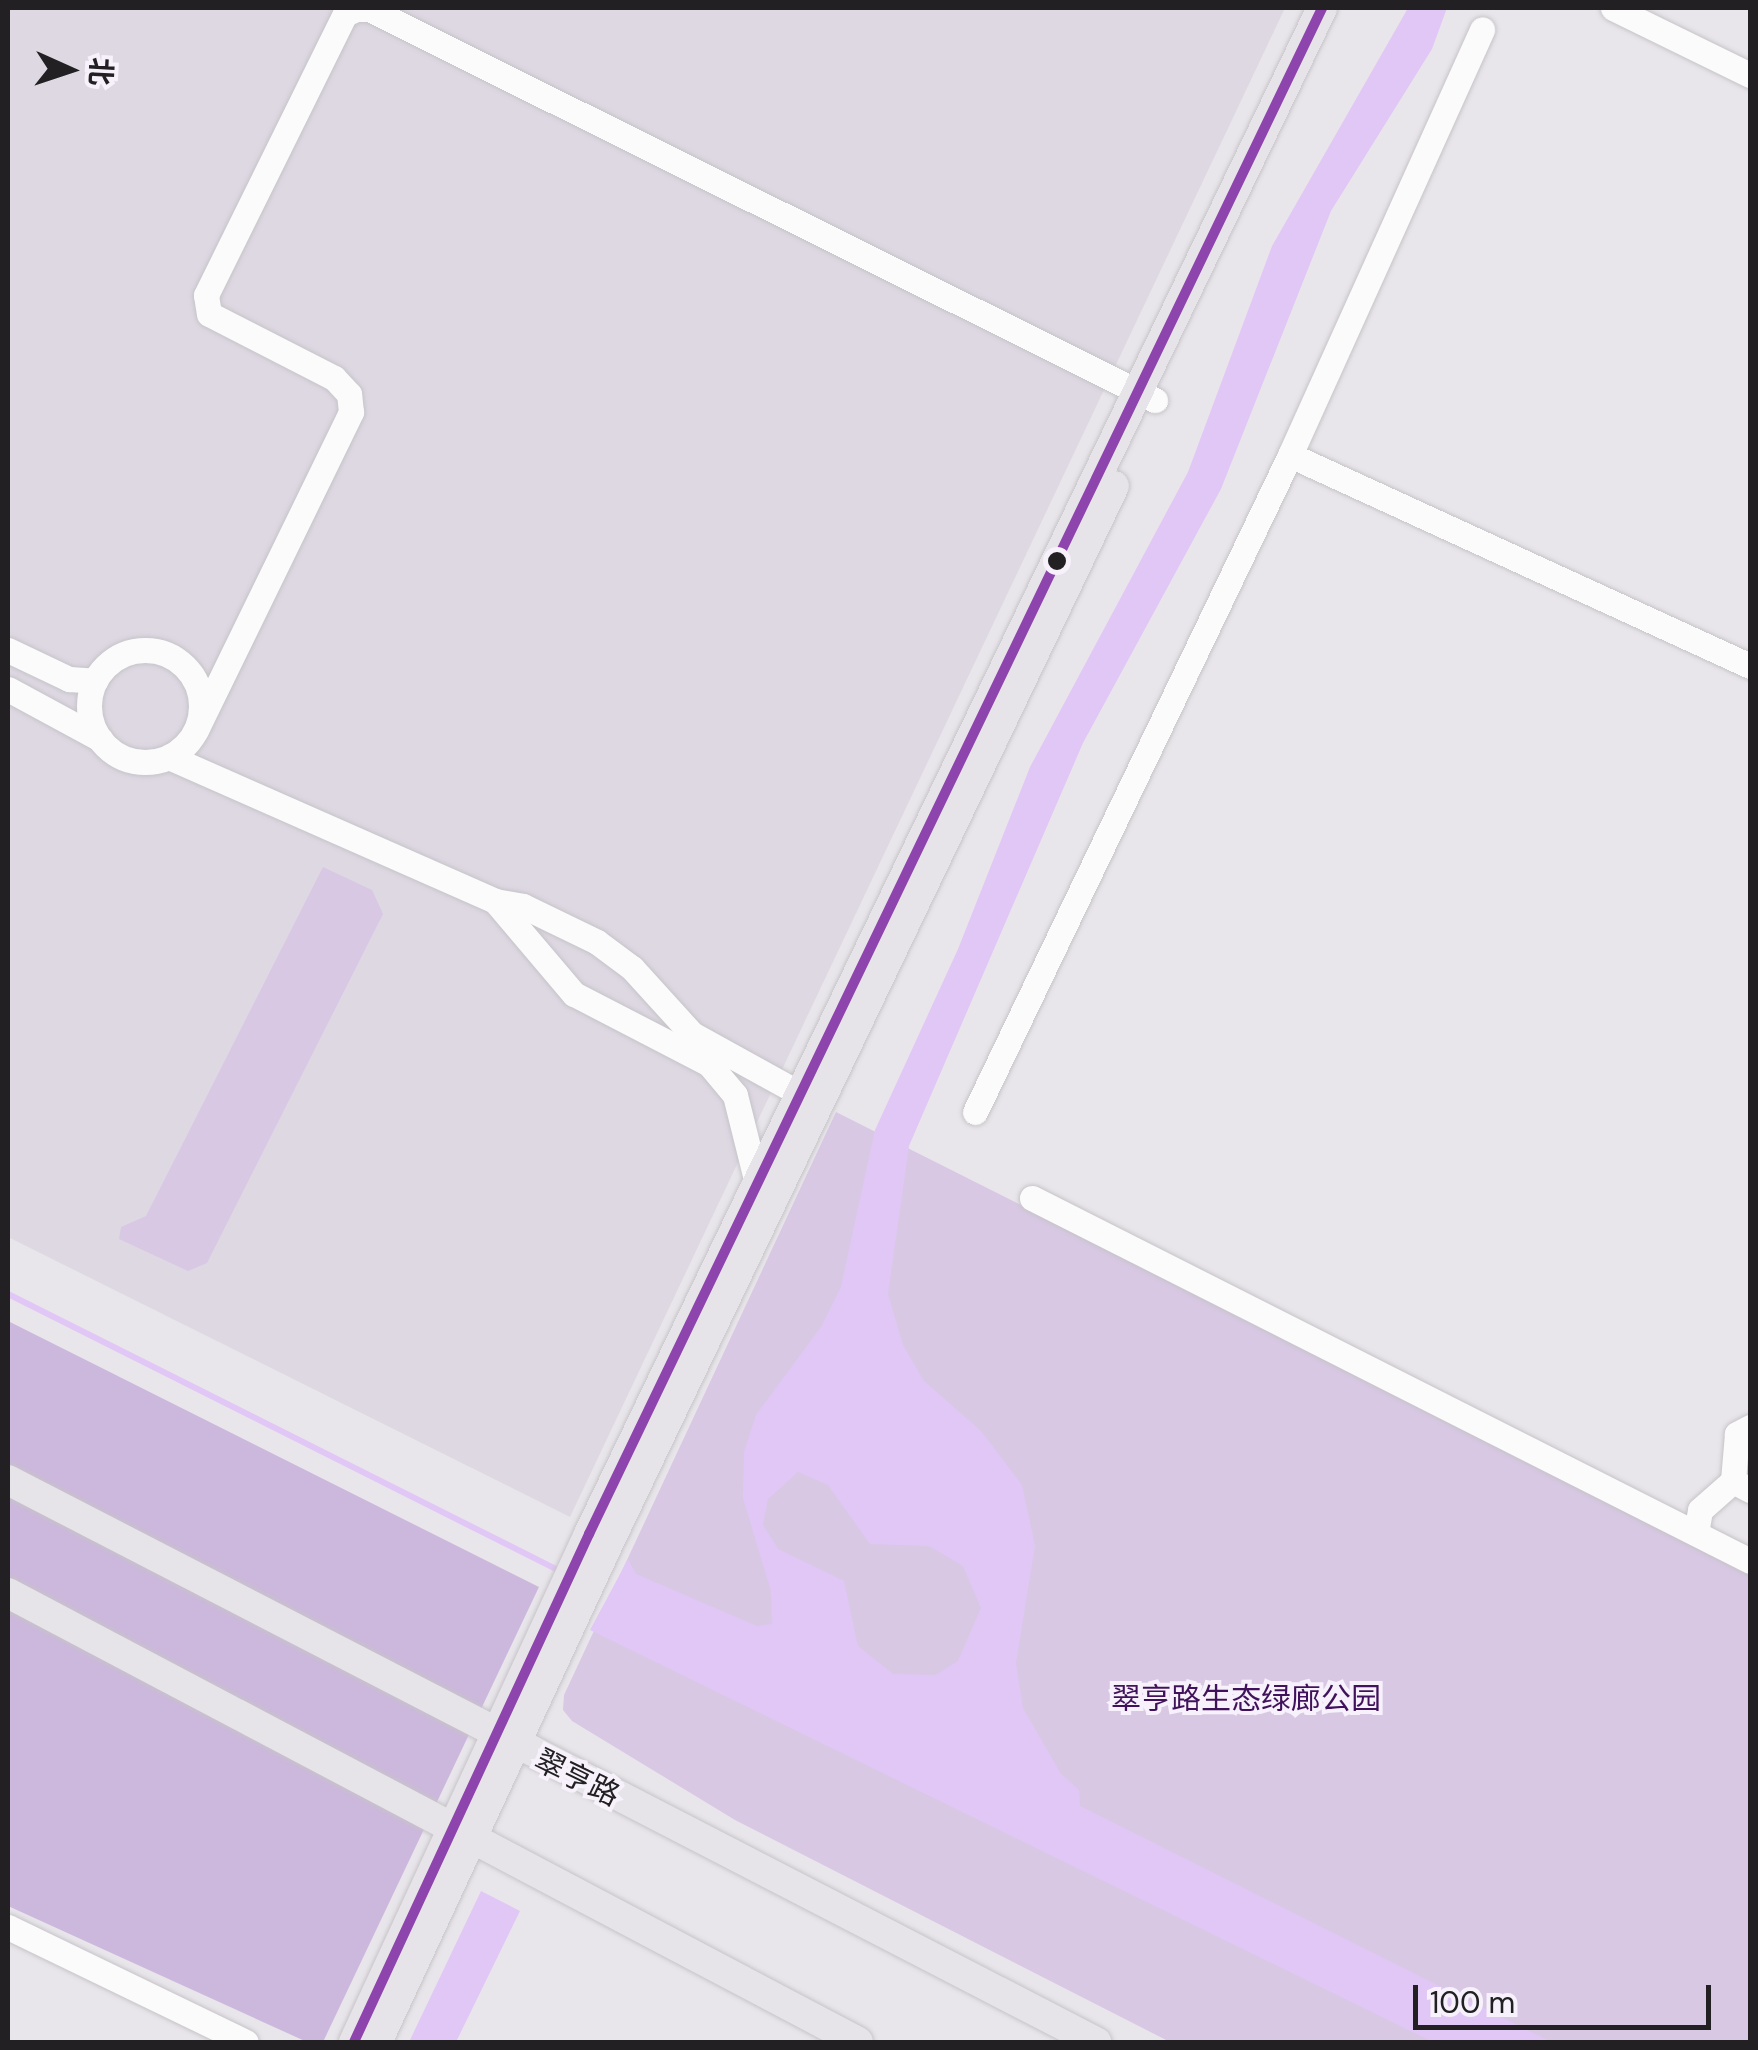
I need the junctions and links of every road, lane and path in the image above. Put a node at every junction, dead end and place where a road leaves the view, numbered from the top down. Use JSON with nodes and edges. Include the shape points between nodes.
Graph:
{"nodes":[{"id":1,"x":1322,"y":8,"type":"edge"},
{"id":2,"x":1344,"y":8,"type":"edge"},
{"id":3,"x":1613,"y":8,"type":"edge"},
{"id":4,"x":415,"y":18,"type":"edge"},
{"id":5,"x":1482,"y":30,"type":"dead end"},
{"id":6,"x":1750,"y":75,"type":"edge"},
{"id":7,"x":1146,"y":396,"type":"junction"},
{"id":8,"x":1290,"y":455,"type":"junction"},
{"id":9,"x":8,"y":650,"type":"edge"},
{"id":10,"x":1750,"y":666,"type":"edge"},
{"id":11,"x":96,"y":681,"type":"junction"},
{"id":12,"x":8,"y":690,"type":"edge"},
{"id":13,"x":196,"y":730,"type":"junction"},
{"id":14,"x":101,"y":740,"type":"junction"},
{"id":15,"x":169,"y":757,"type":"junction"},
{"id":16,"x":495,"y":901,"type":"junction"},
{"id":17,"x":810,"y":1098,"type":"junction"},
{"id":18,"x":975,"y":1112,"type":"dead end"},
{"id":19,"x":757,"y":1184,"type":"junction"},
{"id":20,"x":1032,"y":1198,"type":"dead end"},
{"id":21,"x":1750,"y":1426,"type":"edge"},
{"id":22,"x":8,"y":1480,"type":"edge"},
{"id":23,"x":1742,"y":1485,"type":"edge"},
{"id":24,"x":1696,"y":1534,"type":"junction"},
{"id":25,"x":598,"y":1540,"type":"junction"},
{"id":26,"x":1750,"y":1561,"type":"edge"},
{"id":27,"x":8,"y":1593,"type":"edge"},
{"id":28,"x":516,"y":1748,"type":"junction"},
{"id":29,"x":472,"y":1841,"type":"junction"},
{"id":30,"x":8,"y":1926,"type":"edge"},
{"id":31,"x":246,"y":2042,"type":"edge"},
{"id":32,"x":354,"y":2042,"type":"edge"},
{"id":33,"x":378,"y":2042,"type":"edge"},
{"id":34,"x":858,"y":2042,"type":"edge"},
{"id":35,"x":1096,"y":2042,"type":"edge"}],
"edges":[{"from":1,"to":7,"type":"main road"},
{"from":2,"to":7,"type":"main road"},
{"from":3,"to":6,"type":"street"},
{"from":4,"to":7,"type":"street"},
{"from":4,"to":13,"type":"street","via":[[368,9],[345,14],[206,295],[208,314],[334,378],[350,394],[351,412]]},
{"from":5,"to":8,"type":"street"},
{"from":7,"to":17,"type":"main road"},
{"from":8,"to":10,"type":"street"},
{"from":8,"to":18,"type":"street"},
{"from":9,"to":11,"type":"street","via":[[69,678]]},
{"from":11,"to":13,"type":"street","via":[[114,660],[135,651],[172,657],[197,689]]},
{"from":11,"to":14,"type":"street","via":[[90,710]]},
{"from":12,"to":14,"type":"street"},
{"from":13,"to":15,"type":"street"},
{"from":14,"to":15,"type":"street","via":[[134,761]]},
{"from":15,"to":16,"type":"street"},
{"from":16,"to":17,"type":"street","via":[[524,906],[597,942],[632,968],[692,1034],[729,1060]]},
{"from":16,"to":19,"type":"street","via":[[574,994],[709,1064],[735,1095]]},
{"from":17,"to":19,"type":"main road"},
{"from":17,"to":25,"type":"main road"},
{"from":19,"to":25,"type":"main road"},
{"from":20,"to":24,"type":"street"},
{"from":21,"to":23,"type":"street","via":[[1736,1434]]},
{"from":22,"to":28,"type":"main road","name":"翠亨路"},
{"from":23,"to":24,"type":"street","via":[[1700,1510]]},
{"from":24,"to":26,"type":"street"},
{"from":25,"to":28,"type":"main road","via":[[555,1632]]},
{"from":27,"to":29,"type":"main road"},
{"from":28,"to":29,"type":"main road"},
{"from":28,"to":35,"type":"main road","name":"翠亨路"},
{"from":29,"to":32,"type":"main road"},
{"from":29,"to":33,"type":"main road"},
{"from":29,"to":34,"type":"main road"},
{"from":30,"to":31,"type":"street"}]}
